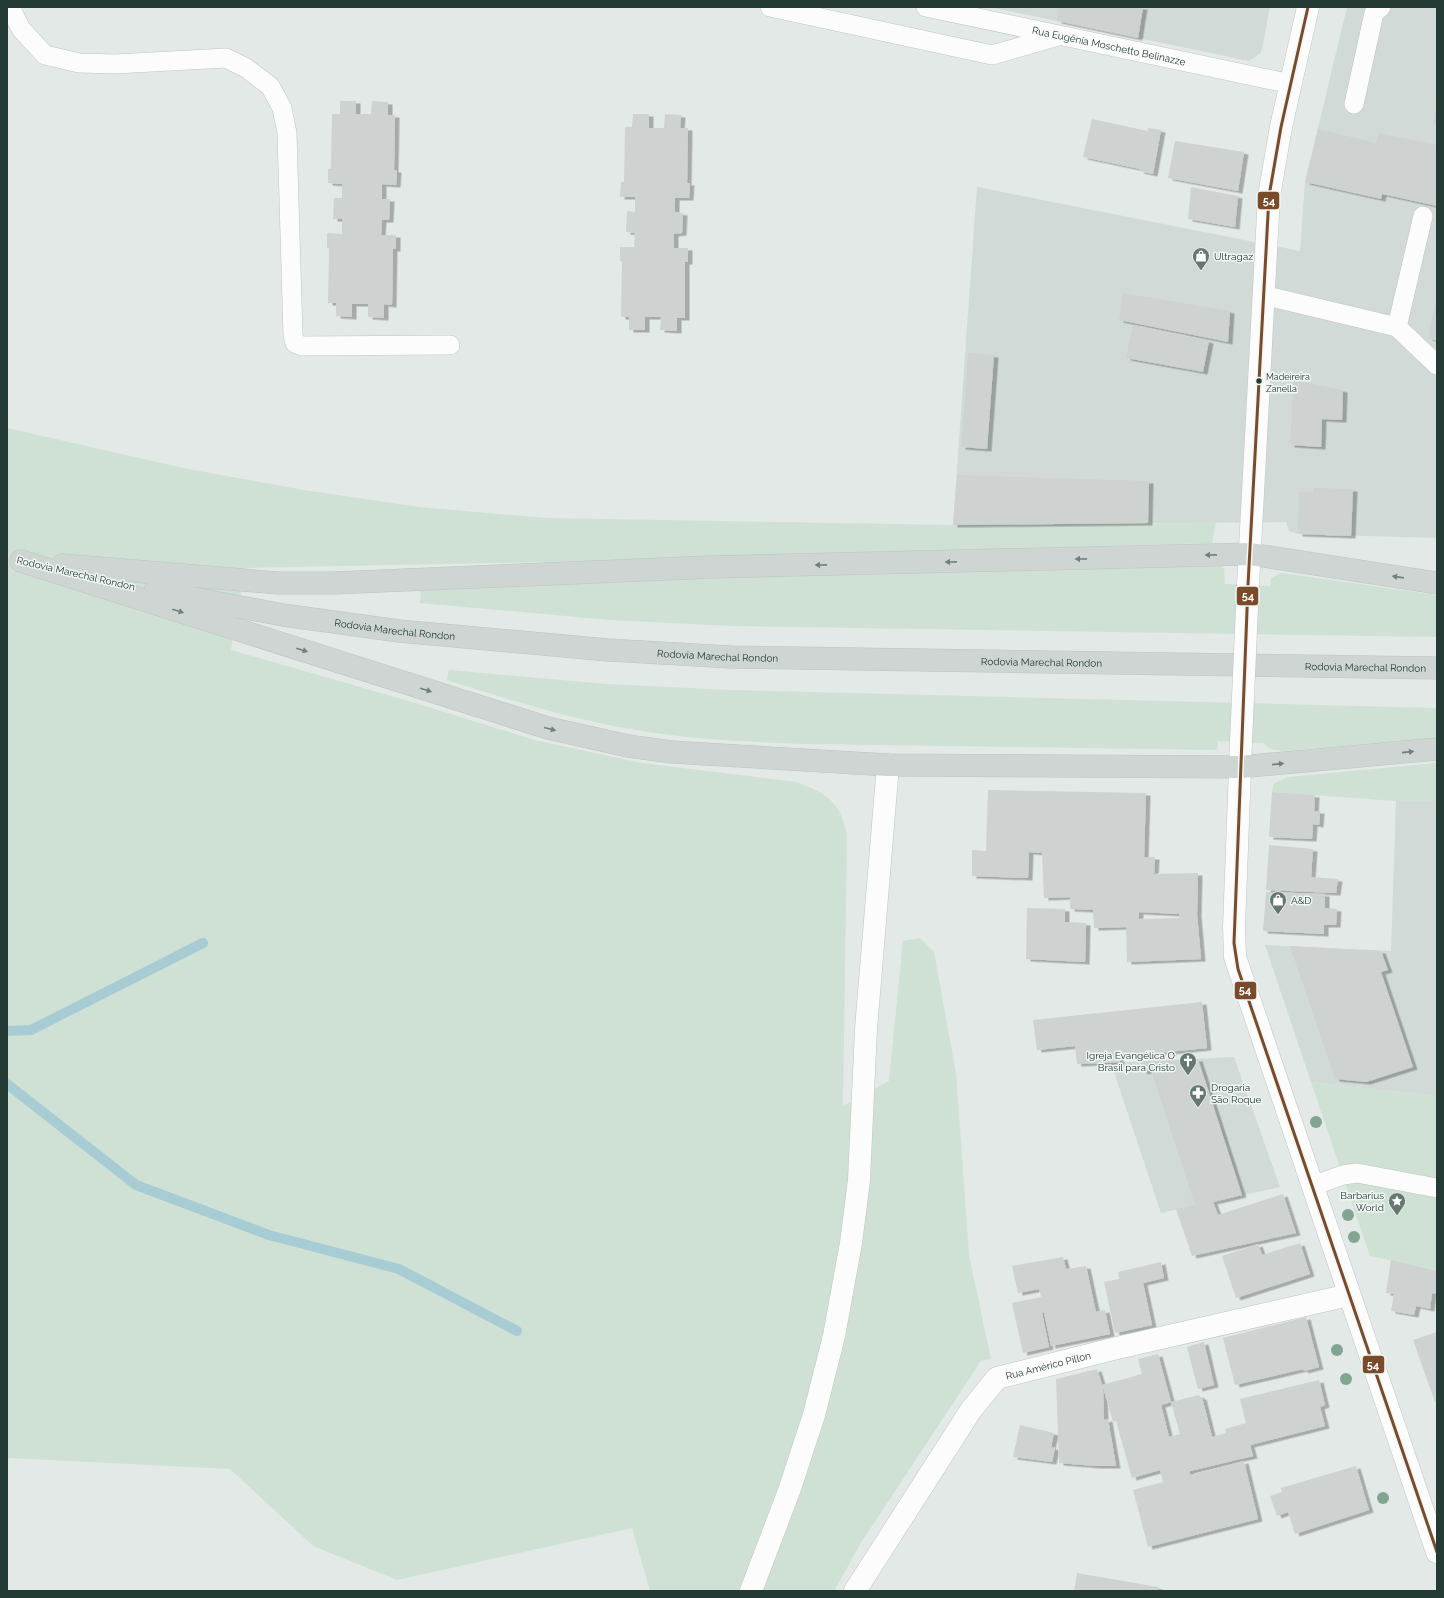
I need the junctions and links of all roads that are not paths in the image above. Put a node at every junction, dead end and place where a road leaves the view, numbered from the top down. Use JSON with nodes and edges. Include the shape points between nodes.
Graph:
{"nodes":[{"id":1,"x":10,"y":7,"type":"edge"},
{"id":2,"x":770,"y":7,"type":"edge"},
{"id":3,"x":926,"y":7,"type":"edge"},
{"id":4,"x":1308,"y":7,"type":"edge"},
{"id":5,"x":1381,"y":7,"type":"edge"},
{"id":6,"x":1059,"y":35,"type":"junction"},
{"id":7,"x":1291,"y":84,"type":"junction"},
{"id":8,"x":1354,"y":104,"type":"dead end"},
{"id":9,"x":1423,"y":216,"type":"dead end"},
{"id":10,"x":1263,"y":295,"type":"junction"},
{"id":11,"x":1397,"y":327,"type":"junction"},
{"id":12,"x":450,"y":345,"type":"dead end"},
{"id":13,"x":1437,"y":365,"type":"edge"},
{"id":14,"x":1250,"y":554,"type":"junction"},
{"id":15,"x":14,"y":559,"type":"edge"},
{"id":16,"x":1437,"y":583,"type":"edge"},
{"id":17,"x":1437,"y":668,"type":"edge"},
{"id":18,"x":1437,"y":749,"type":"edge"},
{"id":19,"x":888,"y":765,"type":"junction"},
{"id":20,"x":1240,"y":767,"type":"junction"},
{"id":21,"x":1312,"y":1186,"type":"junction"},
{"id":22,"x":1437,"y":1188,"type":"edge"},
{"id":23,"x":1349,"y":1295,"type":"junction"},
{"id":24,"x":1437,"y":1552,"type":"edge"},
{"id":25,"x":751,"y":1591,"type":"edge"},
{"id":26,"x":855,"y":1591,"type":"edge"}],
"edges":[{"from":1,"to":12,"type":"lane","via":[[20,29],[45,55],[79,63],[115,64],[226,58],[252,72],[270,86],[282,108],[287,133],[295,343],[302,346]]},
{"from":2,"to":6,"type":"lane","via":[[992,55]]},
{"from":3,"to":6,"type":"lane","name":"Rua Eugênia Moschetto Belinazze"},
{"from":4,"to":7,"type":"main road"},
{"from":5,"to":8,"type":"lane","via":[[1374,13]]},
{"from":6,"to":7,"type":"lane","name":"Rua Eugênia Moschetto Belinazze"},
{"from":7,"to":10,"type":"main road","via":[[1269,196]]},
{"from":9,"to":11,"type":"lane"},
{"from":10,"to":11,"type":"lane"},
{"from":10,"to":14,"type":"main road"},
{"from":11,"to":13,"type":"lane"},
{"from":14,"to":15,"type":"main road","one_way":true,"via":[[711,567],[334,583],[279,583]]},
{"from":16,"to":14,"type":"main road","one_way":true},
{"from":14,"to":20,"type":"main road","bridge":true},
{"from":15,"to":17,"type":"main road","name":"Rodovia Marechal Rondon","via":[[163,593],[283,615],[399,631],[608,650],[731,657]]},
{"from":15,"to":19,"type":"main road","one_way":true,"via":[[540,726],[588,738],[636,747],[715,756]]},
{"from":20,"to":18,"type":"main road","one_way":true},
{"from":19,"to":20,"type":"main road"},
{"from":19,"to":25,"type":"main road","via":[[866,1029],[859,1180],[851,1243],[834,1336],[814,1415],[789,1491]]},
{"from":20,"to":21,"type":"main road","via":[[1235,957]]},
{"from":21,"to":22,"type":"lane","via":[[1357,1173]]},
{"from":21,"to":23,"type":"main road"},
{"from":23,"to":24,"type":"main road"},
{"from":23,"to":26,"type":"main road","name":"Rua Américo Pillon","via":[[997,1378],[971,1410]]}]}
